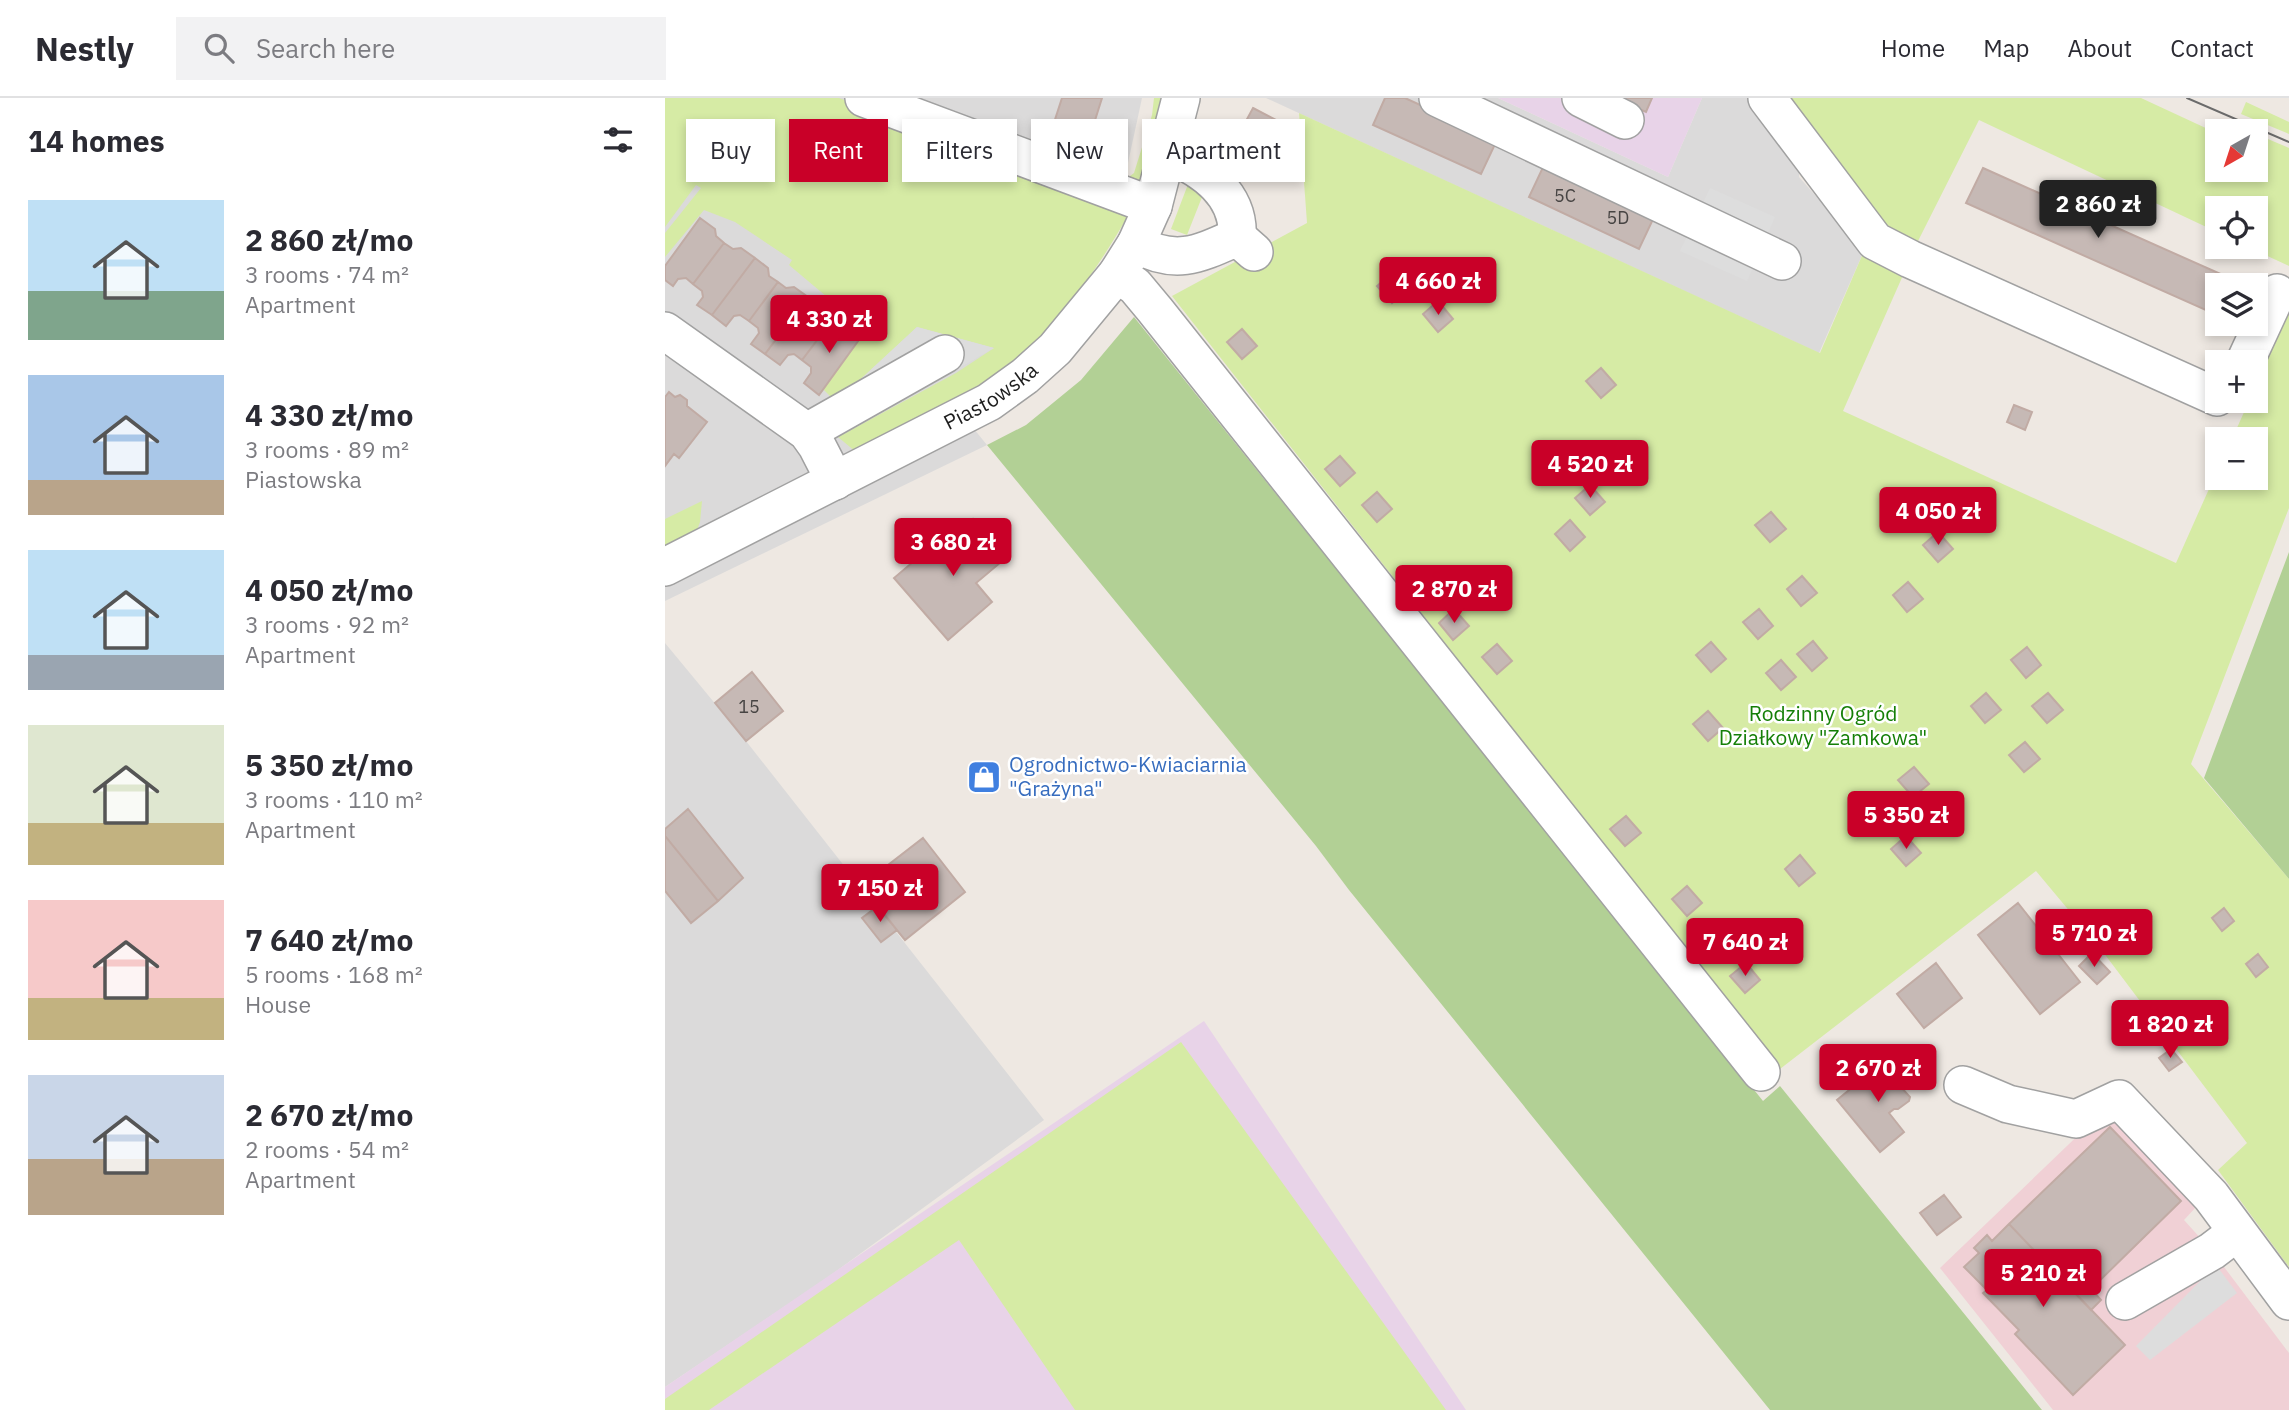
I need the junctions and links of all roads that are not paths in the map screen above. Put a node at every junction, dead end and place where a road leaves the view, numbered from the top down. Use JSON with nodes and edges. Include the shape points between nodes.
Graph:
{"nodes":[{"id":1,"x":864,"y":98,"type":"edge"},
{"id":2,"x":1181,"y":98,"type":"edge"},
{"id":3,"x":1438,"y":98,"type":"edge"},
{"id":4,"x":1581,"y":98,"type":"edge"},
{"id":5,"x":1767,"y":98,"type":"edge"},
{"id":6,"x":1176,"y":119,"type":"edge"},
{"id":7,"x":1625,"y":120,"type":"dead end"},
{"id":8,"x":1160,"y":182,"type":"edge"},
{"id":9,"x":1211,"y":182,"type":"edge"},
{"id":10,"x":1153,"y":206,"type":"junction"},
{"id":11,"x":1136,"y":244,"type":"junction"},
{"id":12,"x":1782,"y":261,"type":"dead end"},
{"id":13,"x":1117,"y":274,"type":"junction"},
{"id":14,"x":2277,"y":293,"type":"dead end"},
{"id":15,"x":665,"y":331,"type":"edge"},
{"id":16,"x":2251,"y":350,"type":"edge"},
{"id":17,"x":944,"y":354,"type":"dead end"},
{"id":18,"x":2205,"y":392,"type":"edge"},
{"id":19,"x":807,"y":432,"type":"junction"},
{"id":20,"x":835,"y":481,"type":"junction"},
{"id":21,"x":665,"y":567,"type":"edge"},
{"id":22,"x":1761,"y":1072,"type":"dead end"},
{"id":23,"x":1963,"y":1085,"type":"dead end"},
{"id":24,"x":2237,"y":1232,"type":"junction"},
{"id":25,"x":2125,"y":1301,"type":"dead end"},
{"id":26,"x":2289,"y":1301,"type":"edge"}],
"edges":[{"from":1,"to":10,"type":"street"},
{"from":2,"to":6,"type":"street","name":"Piastowska"},
{"from":3,"to":12,"type":"street"},
{"from":4,"to":7,"type":"street"},
{"from":5,"to":18,"type":"street","via":[[1875,241]]},
{"from":8,"to":10,"type":"street","name":"Piastowska"},
{"from":9,"to":11,"type":"street","via":[[1227,196],[1245,244],[1193,256],[1154,253]]},
{"from":10,"to":11,"type":"street","name":"Piastowska"},
{"from":11,"to":13,"type":"street","name":"Piastowska"},
{"from":13,"to":20,"type":"street","name":"Piastowska","via":[[1055,349],[1007,389]]},
{"from":13,"to":22,"type":"street","via":[[1135,286]]},
{"from":14,"to":16,"type":"street"},
{"from":15,"to":19,"type":"street"},
{"from":17,"to":19,"type":"street"},
{"from":19,"to":20,"type":"street"},
{"from":20,"to":21,"type":"street","name":"Piastowska"},
{"from":23,"to":24,"type":"street","via":[[2008,1104],[2076,1119],[2119,1099],[2211,1196]]},
{"from":24,"to":25,"type":"street","via":[[2213,1251]]},
{"from":24,"to":26,"type":"street"}]}
